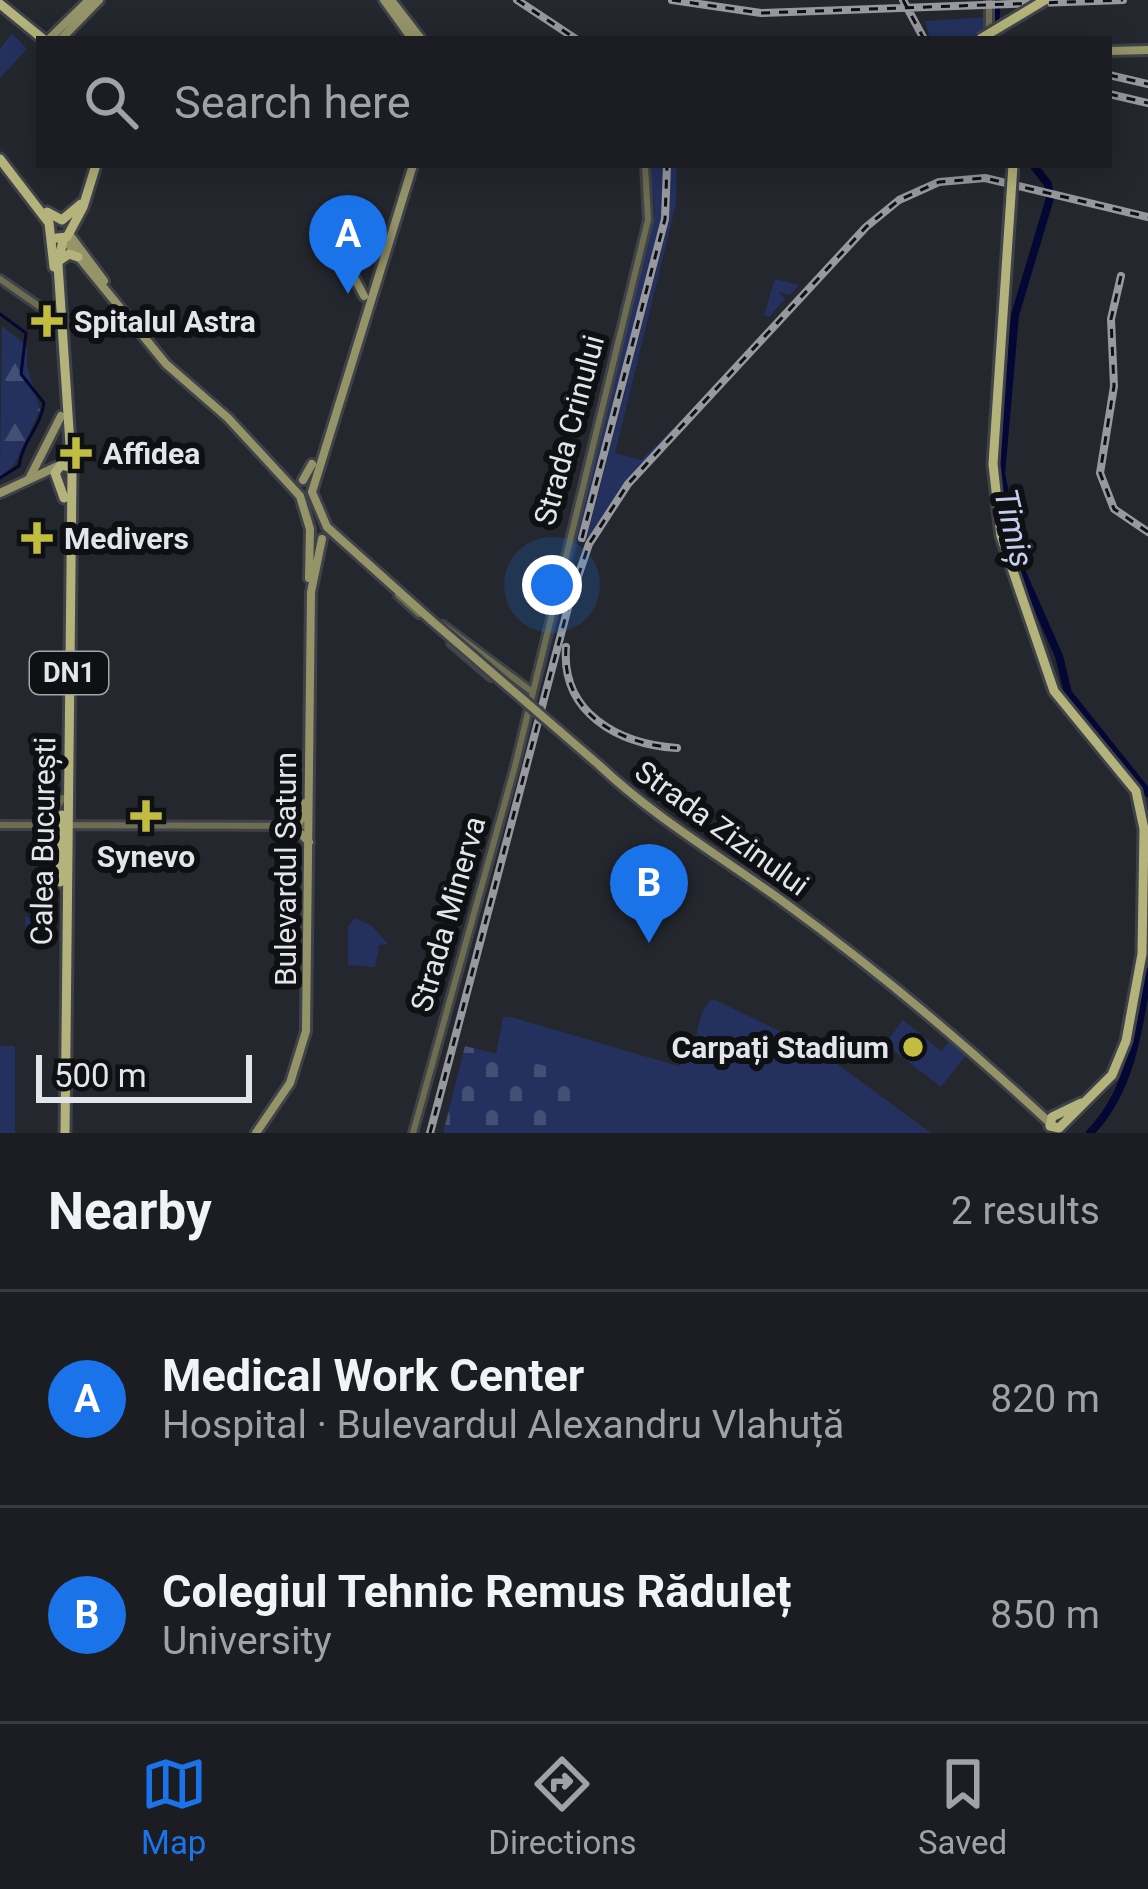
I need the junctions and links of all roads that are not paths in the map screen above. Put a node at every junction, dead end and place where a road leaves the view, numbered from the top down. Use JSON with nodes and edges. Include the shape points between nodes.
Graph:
{"nodes":[{"id":1,"x":89,"y":0,"type":"edge"},
{"id":2,"x":99,"y":0,"type":"edge"},
{"id":3,"x":388,"y":0,"type":"edge"},
{"id":4,"x":1045,"y":0,"type":"edge"},
{"id":5,"x":988,"y":2,"type":"edge"},
{"id":6,"x":0,"y":4,"type":"edge"},
{"id":7,"x":46,"y":36,"type":"edge"},
{"id":8,"x":53,"y":36,"type":"edge"},
{"id":9,"x":54,"y":36,"type":"edge"},
{"id":10,"x":415,"y":36,"type":"edge"},
{"id":11,"x":984,"y":36,"type":"edge"},
{"id":12,"x":989,"y":36,"type":"edge"},
{"id":13,"x":1112,"y":50,"type":"edge"},
{"id":14,"x":1148,"y":50,"type":"edge"},
{"id":15,"x":0,"y":159,"type":"edge"},
{"id":16,"x":95,"y":168,"type":"edge"},
{"id":17,"x":409,"y":168,"type":"edge"},
{"id":18,"x":409,"y":168,"type":"edge"},
{"id":19,"x":645,"y":168,"type":"edge"},
{"id":20,"x":1013,"y":168,"type":"edge"},
{"id":21,"x":84,"y":200,"type":"junction"},
{"id":22,"x":39,"y":205,"type":"junction"},
{"id":23,"x":62,"y":236,"type":"junction"},
{"id":24,"x":78,"y":256,"type":"junction"},
{"id":25,"x":58,"y":265,"type":"junction"},
{"id":26,"x":353,"y":278,"type":"dead end"},
{"id":27,"x":0,"y":279,"type":"edge"},
{"id":28,"x":364,"y":296,"type":"junction"},
{"id":29,"x":56,"y":318,"type":"junction"},
{"id":30,"x":61,"y":416,"type":"junction"},
{"id":31,"x":62,"y":472,"type":"junction"},
{"id":32,"x":29,"y":479,"type":"junction"},
{"id":33,"x":307,"y":485,"type":"junction"},
{"id":34,"x":0,"y":493,"type":"edge"},
{"id":35,"x":298,"y":494,"type":"junction"},
{"id":36,"x":310,"y":530,"type":"junction"},
{"id":37,"x":325,"y":532,"type":"junction"},
{"id":38,"x":388,"y":584,"type":"junction"},
{"id":39,"x":311,"y":592,"type":"junction"},
{"id":40,"x":531,"y":691,"type":"junction"},
{"id":41,"x":526,"y":707,"type":"junction"},
{"id":42,"x":310,"y":795,"type":"junction"},
{"id":43,"x":63,"y":797,"type":"junction"},
{"id":44,"x":0,"y":825,"type":"edge"},
{"id":45,"x":40,"y":826,"type":"junction"},
{"id":46,"x":64,"y":826,"type":"junction"},
{"id":47,"x":293,"y":826,"type":"junction"},
{"id":48,"x":310,"y":826,"type":"junction"},
{"id":49,"x":310,"y":844,"type":"junction"},
{"id":50,"x":1055,"y":1127,"type":"edge"},
{"id":51,"x":62,"y":1133,"type":"edge"},
{"id":52,"x":256,"y":1133,"type":"edge"},
{"id":53,"x":413,"y":1133,"type":"edge"}],
"edges":[{"from":1,"to":8,"type":"main road"},
{"from":2,"to":9,"type":"main road"},
{"from":3,"to":10,"type":"main road"},
{"from":4,"to":12,"type":"main road","bridge":true},
{"from":5,"to":11,"type":"street"},
{"from":6,"to":7,"type":"main road"},
{"from":13,"to":14,"type":"main road"},
{"from":15,"to":22,"type":"main road","number":"DN1"},
{"from":16,"to":21,"type":"main road","number":"DN1"},
{"from":17,"to":28,"type":"main road"},
{"from":18,"to":33,"type":"main road"},
{"from":19,"to":40,"type":"street","name":"Strada Crinului","via":[[648,220]]},
{"from":20,"to":50,"type":"main road","bridge":true,"via":[[993,451],[1001,536],[1054,691],[1136,790],[1144,823],[1142,954],[1130,1028],[1116,1069]]},
{"from":21,"to":22,"type":"main road","via":[[60,220]]},
{"from":21,"to":23,"type":"main road","number":"DN1"},
{"from":22,"to":23,"type":"main road","number":"DN1"},
{"from":23,"to":24,"type":"main road"},
{"from":23,"to":25,"type":"main road","name":"Calea București","number":"DN1"},
{"from":23,"to":29,"type":"main road","name":"Calea București","number":"DN1"},
{"from":23,"to":33,"type":"main road","via":[[167,358],[284,475]]},
{"from":24,"to":25,"type":"main road"},
{"from":24,"to":35,"type":"main road","via":[[166,364]]},
{"from":25,"to":31,"type":"main road","name":"Calea București","number":"DN1"},
{"from":26,"to":28,"type":"main road"},
{"from":27,"to":29,"type":"street"},
{"from":28,"to":33,"type":"main road"},
{"from":29,"to":30,"type":"main road","name":"Calea București","number":"DN1"},
{"from":30,"to":31,"type":"main road","name":"Calea București","number":"DN1"},
{"from":30,"to":32,"type":"main road"},
{"from":31,"to":32,"type":"main road"},
{"from":31,"to":43,"type":"main road","name":"Calea București","number":"DN1"},
{"from":31,"to":46,"type":"main road","name":"Calea București","number":"DN1"},
{"from":32,"to":34,"type":"main road"},
{"from":33,"to":35,"type":"main road"},
{"from":33,"to":35,"type":"main road"},
{"from":33,"to":37,"type":"main road"},
{"from":35,"to":36,"type":"main road","name":"Bulevardul Saturn"},
{"from":36,"to":37,"type":"main road"},
{"from":36,"to":37,"type":"main road","via":[[315,523]]},
{"from":36,"to":39,"type":"main road","name":"Bulevardul Saturn"},
{"from":37,"to":38,"type":"main road","name":"Strada Zizinului"},
{"from":37,"to":39,"type":"main road","name":"Bulevardul Saturn"},
{"from":38,"to":40,"type":"street","name":"Strada Zizinului"},
{"from":38,"to":41,"type":"street","name":"Strada Zizinului"},
{"from":38,"to":50,"type":"main road","name":"Strada Zizinului","bridge":true,"via":[[666,823],[794,909]]},
{"from":39,"to":42,"type":"main road","name":"Bulevardul Saturn"},
{"from":40,"to":41,"type":"street","name":"Strada Crinului"},
{"from":41,"to":53,"type":"street","name":"Strada Minerva"},
{"from":42,"to":47,"type":"main road"},
{"from":42,"to":48,"type":"main road","name":"Bulevardul Saturn"},
{"from":43,"to":45,"type":"street","via":[[56,816]]},
{"from":43,"to":46,"type":"main road","name":"Calea București","number":"DN1"},
{"from":44,"to":45,"type":"street"},
{"from":45,"to":46,"type":"street"},
{"from":46,"to":47,"type":"street"},
{"from":46,"to":51,"type":"main road","name":"Calea București","number":"DN1"},
{"from":47,"to":48,"type":"street"},
{"from":47,"to":49,"type":"main road"},
{"from":48,"to":49,"type":"main road","name":"Bulevardul Saturn"},
{"from":49,"to":52,"type":"main road","name":"Bulevardul Saturn","via":[[306,1031],[294,1075]]}]}
